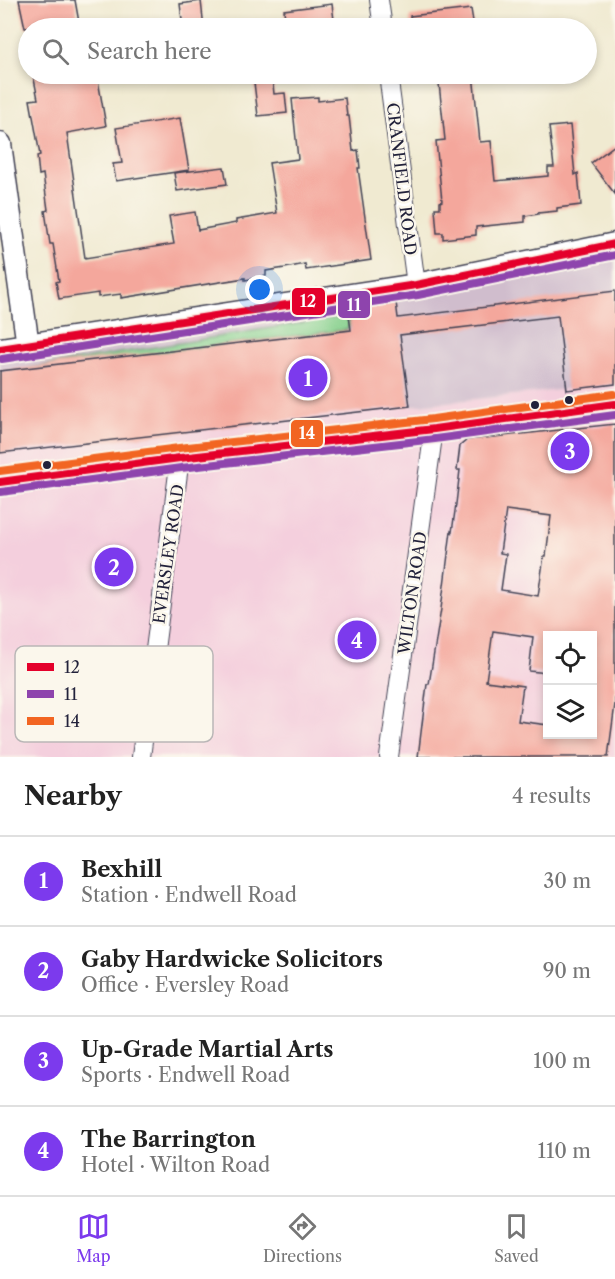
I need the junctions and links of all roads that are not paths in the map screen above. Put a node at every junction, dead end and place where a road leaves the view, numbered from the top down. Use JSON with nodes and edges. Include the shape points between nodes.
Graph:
{"nodes":[{"id":1,"x":379,"y":0,"type":"edge"},
{"id":2,"x":381,"y":18,"type":"edge"},
{"id":3,"x":389,"y":84,"type":"edge"},
{"id":4,"x":0,"y":144,"type":"edge"},
{"id":5,"x":615,"y":244,"type":"edge"},
{"id":6,"x":416,"y":285,"type":"junction"},
{"id":7,"x":28,"y":346,"type":"junction"},
{"id":8,"x":0,"y":349,"type":"edge"},
{"id":9,"x":615,"y":404,"type":"edge"},
{"id":10,"x":434,"y":429,"type":"junction"},
{"id":11,"x":180,"y":458,"type":"junction"},
{"id":12,"x":0,"y":482,"type":"edge"},
{"id":13,"x":155,"y":646,"type":"edge"},
{"id":14,"x":143,"y":742,"type":"edge"},
{"id":15,"x":141,"y":757,"type":"edge"},
{"id":16,"x":389,"y":757,"type":"edge"}],
"edges":[{"from":1,"to":2,"type":"street"},
{"from":3,"to":6,"type":"street","name":"CRANFIELD ROAD"},
{"from":4,"to":7,"type":"street"},
{"from":5,"to":6,"type":"street"},
{"from":6,"to":7,"type":"street"},
{"from":7,"to":8,"type":"street"},
{"from":9,"to":10,"type":"street"},
{"from":10,"to":11,"type":"street"},
{"from":10,"to":16,"type":"street","name":"WILTON ROAD"},
{"from":11,"to":12,"type":"street"},
{"from":11,"to":13,"type":"street","name":"EVERSLEY ROAD"},
{"from":14,"to":15,"type":"street","name":"EVERSLEY ROAD"}]}
